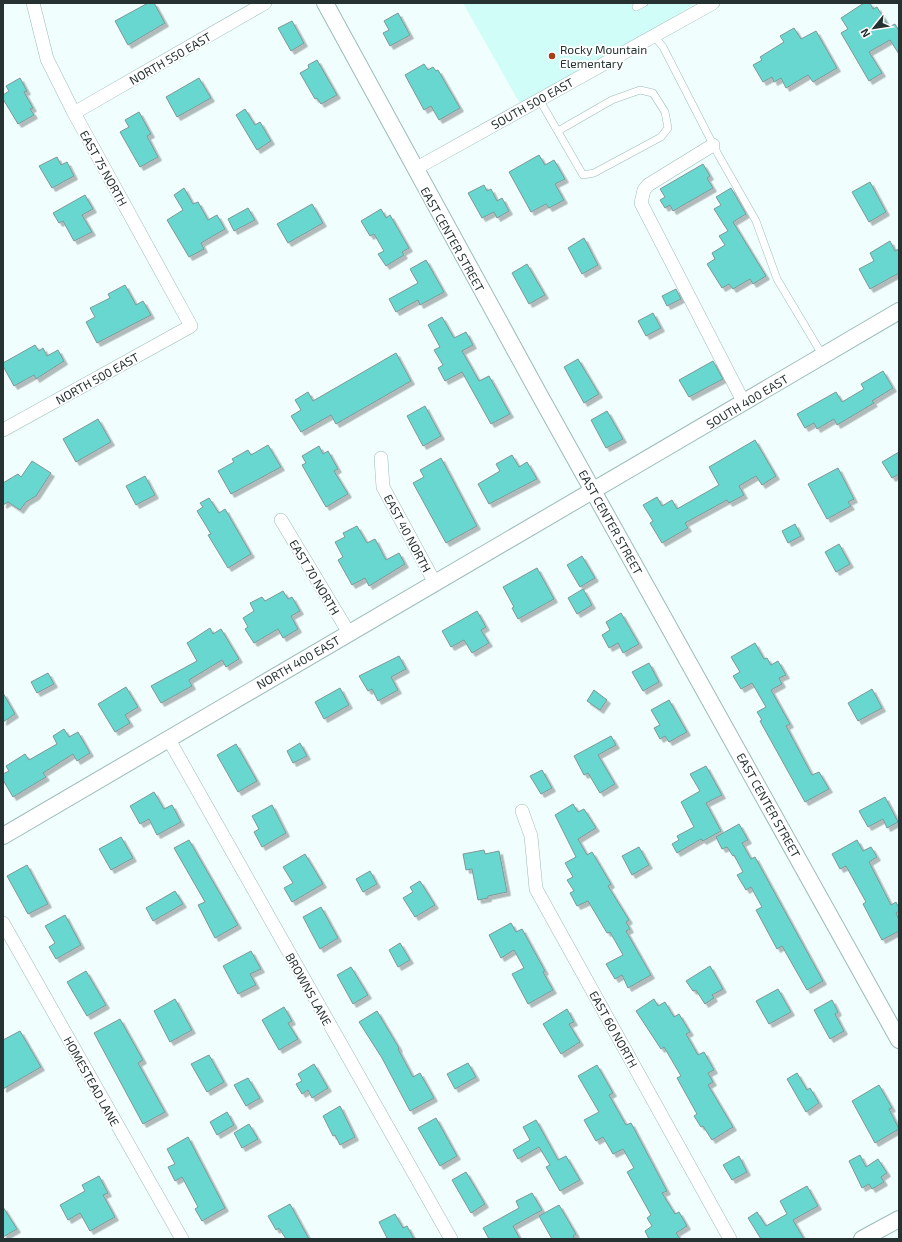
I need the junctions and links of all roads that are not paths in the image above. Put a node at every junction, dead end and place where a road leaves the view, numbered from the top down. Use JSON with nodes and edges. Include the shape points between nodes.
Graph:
{"nodes":[{"id":1,"x":33,"y":3,"type":"edge"},
{"id":2,"x":265,"y":3,"type":"edge"},
{"id":3,"x":325,"y":3,"type":"edge"},
{"id":4,"x":644,"y":3,"type":"edge"},
{"id":5,"x":713,"y":3,"type":"edge"},
{"id":6,"x":636,"y":7,"type":"dead end"},
{"id":7,"x":654,"y":36,"type":"junction"},
{"id":8,"x":539,"y":99,"type":"junction"},
{"id":9,"x":74,"y":113,"type":"junction"},
{"id":10,"x":558,"y":131,"type":"junction"},
{"id":11,"x":713,"y":145,"type":"junction"},
{"id":12,"x":415,"y":169,"type":"junction"},
{"id":13,"x":899,"y":311,"type":"edge"},
{"id":14,"x":191,"y":326,"type":"joint"},
{"id":15,"x":823,"y":356,"type":"junction"},
{"id":16,"x":744,"y":403,"type":"junction"},
{"id":17,"x":3,"y":430,"type":"edge"},
{"id":18,"x":381,"y":458,"type":"dead end"},
{"id":19,"x":594,"y":491,"type":"junction"},
{"id":20,"x":281,"y":520,"type":"dead end"},
{"id":21,"x":435,"y":582,"type":"junction"},
{"id":22,"x":348,"y":633,"type":"junction"},
{"id":23,"x":168,"y":738,"type":"junction"},
{"id":24,"x":522,"y":811,"type":"dead end"},
{"id":25,"x":3,"y":836,"type":"edge"},
{"id":26,"x":3,"y":922,"type":"edge"},
{"id":27,"x":899,"y":1040,"type":"edge"},
{"id":28,"x":899,"y":1219,"type":"edge"},
{"id":29,"x":182,"y":1239,"type":"edge"},
{"id":30,"x":451,"y":1239,"type":"edge"},
{"id":31,"x":730,"y":1239,"type":"edge"},
{"id":32,"x":862,"y":1239,"type":"edge"}],
"edges":[{"from":1,"to":9,"type":"street","name":"EAST 75 NORTH","via":[[47,60]]},
{"from":2,"to":9,"type":"street","name":"NORTH 550 EAST"},
{"from":3,"to":12,"type":"street","name":"EAST CENTER STREET"},
{"from":4,"to":6,"type":"lane"},
{"from":5,"to":7,"type":"street","name":"SOUTH 500 EAST"},
{"from":7,"to":8,"type":"street","name":"SOUTH 500 EAST"},
{"from":7,"to":11,"type":"lane"},
{"from":8,"to":10,"type":"lane"},
{"from":8,"to":12,"type":"street","name":"SOUTH 500 EAST"},
{"from":9,"to":14,"type":"street","name":"EAST 75 NORTH"},
{"from":10,"to":10,"type":"lane","via":[[612,100],[640,90],[653,93],[665,112],[668,128],[661,137],[594,173],[583,175]]},
{"from":11,"to":15,"type":"lane","via":[[756,221],[777,278]]},
{"from":11,"to":16,"type":"street","via":[[648,185],[641,203]]},
{"from":12,"to":19,"type":"street","name":"EAST CENTER STREET"},
{"from":13,"to":15,"type":"street","name":"SOUTH 400 EAST"},
{"from":14,"to":17,"type":"street","name":"NORTH 500 EAST"},
{"from":15,"to":16,"type":"street","name":"SOUTH 400 EAST"},
{"from":16,"to":19,"type":"street","name":"SOUTH 400 EAST"},
{"from":18,"to":21,"type":"street","name":"EAST 40 NORTH","via":[[383,487]]},
{"from":19,"to":21,"type":"street","name":"NORTH 400 EAST"},
{"from":19,"to":27,"type":"street","name":"EAST CENTER STREET"},
{"from":20,"to":22,"type":"street","name":"EAST 70 NORTH"},
{"from":21,"to":22,"type":"street","name":"NORTH 400 EAST"},
{"from":22,"to":23,"type":"street","name":"NORTH 400 EAST"},
{"from":23,"to":25,"type":"street","name":"NORTH 400 EAST"},
{"from":23,"to":30,"type":"street","name":"BROWNS LANE"},
{"from":24,"to":31,"type":"street","name":"EAST 60 NORTH","via":[[532,836],[536,889]]},
{"from":26,"to":29,"type":"street","name":"HOMESTEAD LANE"},
{"from":28,"to":32,"type":"street"}]}
